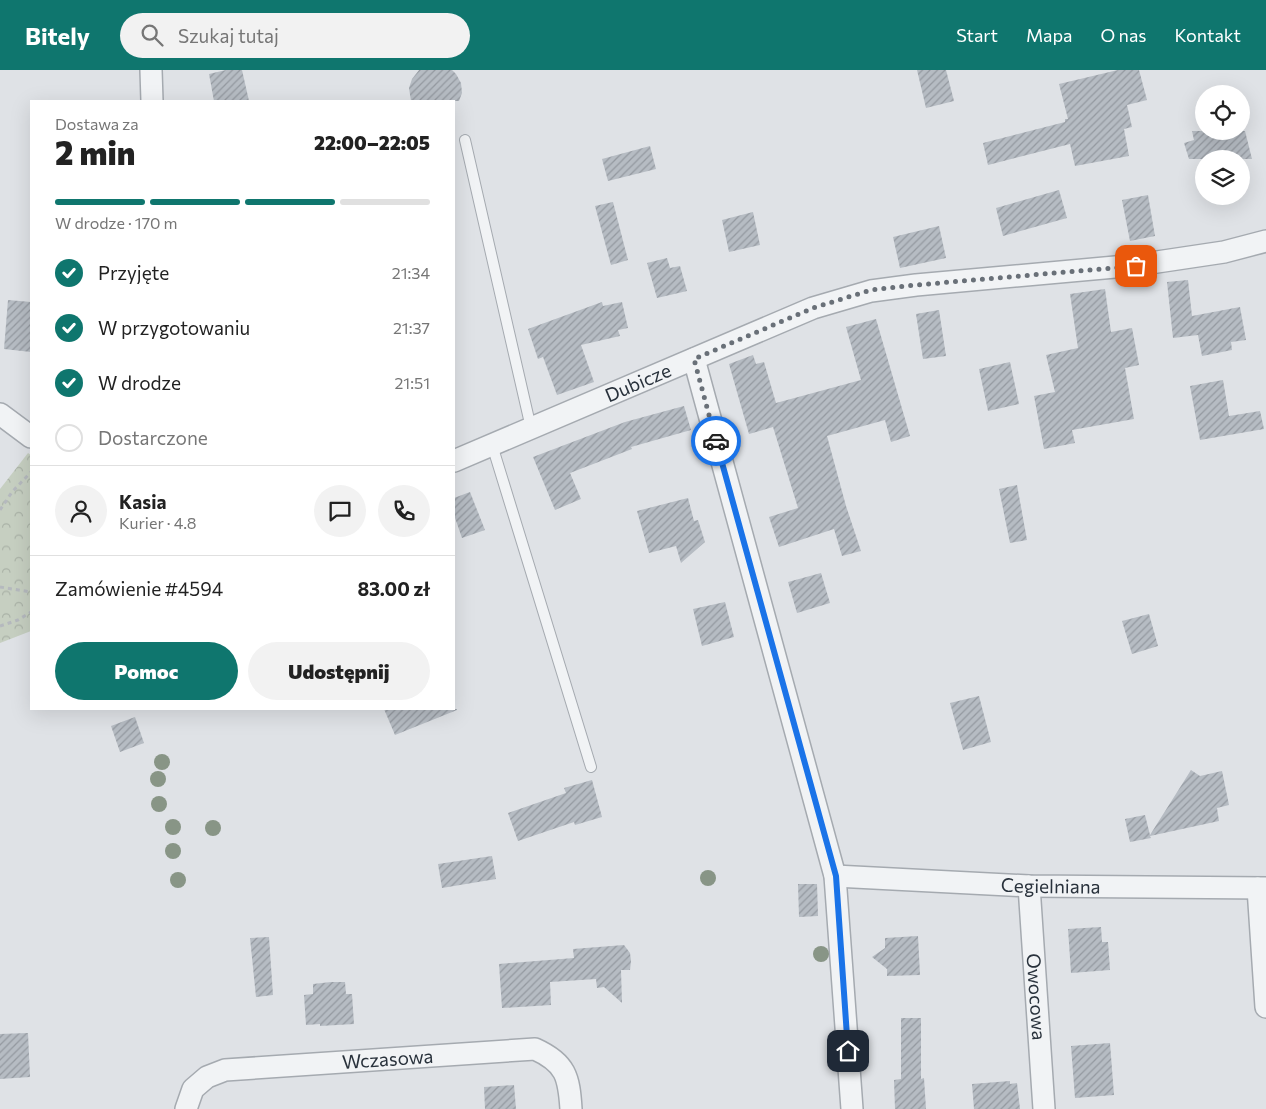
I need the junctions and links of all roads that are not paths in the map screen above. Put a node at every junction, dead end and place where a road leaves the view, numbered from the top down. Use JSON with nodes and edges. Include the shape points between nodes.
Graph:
{"nodes":[{"id":1,"x":151,"y":70,"type":"edge"},
{"id":2,"x":152,"y":100,"type":"edge"},
{"id":3,"x":465,"y":140,"type":"dead end"},
{"id":4,"x":1266,"y":241,"type":"edge"},
{"id":5,"x":694,"y":359,"type":"junction"},
{"id":6,"x":0,"y":414,"type":"edge"},
{"id":7,"x":531,"y":428,"type":"junction"},
{"id":8,"x":30,"y":435,"type":"edge"},
{"id":9,"x":492,"y":444,"type":"junction"},
{"id":10,"x":455,"y":461,"type":"edge"},
{"id":11,"x":591,"y":767,"type":"dead end"},
{"id":12,"x":836,"y":876,"type":"junction"},
{"id":13,"x":1030,"y":886,"type":"junction"},
{"id":14,"x":1262,"y":888,"type":"edge"},
{"id":15,"x":1266,"y":1007,"type":"edge"},
{"id":16,"x":186,"y":1109,"type":"edge"},
{"id":17,"x":571,"y":1109,"type":"edge"},
{"id":18,"x":852,"y":1109,"type":"edge"},
{"id":19,"x":1044,"y":1109,"type":"edge"}],
"edges":[{"from":1,"to":2,"type":"street"},
{"from":3,"to":7,"type":"lane"},
{"from":4,"to":5,"type":"street","name":"Dubicze","via":[[1224,252],[1136,266],[871,290],[813,308]]},
{"from":5,"to":7,"type":"street","name":"Dubicze"},
{"from":5,"to":12,"type":"street"},
{"from":6,"to":8,"type":"street"},
{"from":7,"to":9,"type":"street","name":"Dubicze"},
{"from":9,"to":10,"type":"street","name":"Dubicze"},
{"from":9,"to":11,"type":"lane"},
{"from":12,"to":13,"type":"street","name":"Cegielniana"},
{"from":12,"to":18,"type":"street"},
{"from":13,"to":14,"type":"street","name":"Cegielniana"},
{"from":13,"to":19,"type":"street","name":"Owocowa"},
{"from":14,"to":15,"type":"street"},
{"from":16,"to":17,"type":"street","name":"Wczasowa","via":[[193,1089],[207,1077],[225,1070],[534,1049],[550,1056],[562,1068],[569,1088]]}]}
